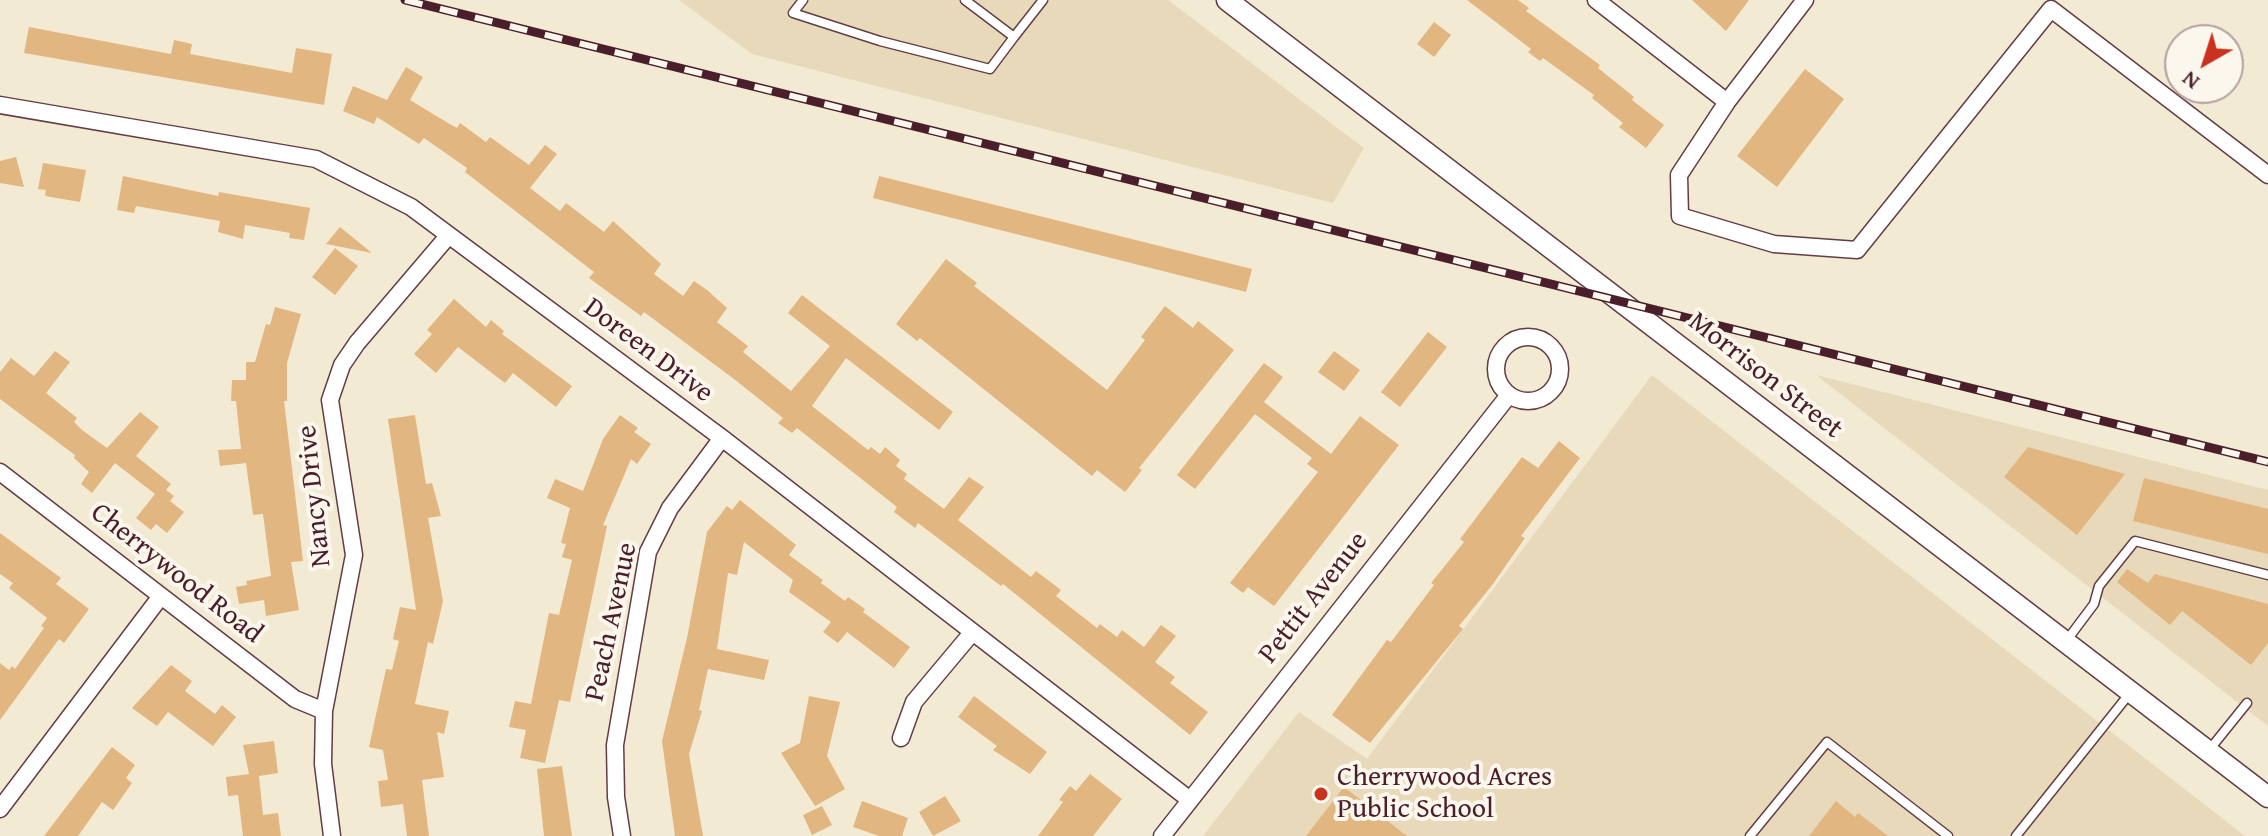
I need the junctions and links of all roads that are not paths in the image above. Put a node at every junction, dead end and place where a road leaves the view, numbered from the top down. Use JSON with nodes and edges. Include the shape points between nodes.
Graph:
{"nodes":[{"id":1,"x":803,"y":0,"type":"edge"},
{"id":2,"x":965,"y":0,"type":"edge"},
{"id":3,"x":1043,"y":0,"type":"edge"},
{"id":4,"x":1227,"y":0,"type":"edge"},
{"id":5,"x":1596,"y":0,"type":"edge"},
{"id":6,"x":1805,"y":0,"type":"edge"},
{"id":7,"x":1014,"y":37,"type":"junction"},
{"id":8,"x":1727,"y":102,"type":"junction"},
{"id":9,"x":0,"y":105,"type":"edge"},
{"id":10,"x":2268,"y":175,"type":"edge"},
{"id":11,"x":449,"y":235,"type":"junction"},
{"id":12,"x":1509,"y":395,"type":"dead end"},
{"id":13,"x":722,"y":438,"type":"junction"},
{"id":14,"x":0,"y":472,"type":"edge"},
{"id":15,"x":2268,"y":575,"type":"edge"},
{"id":16,"x":161,"y":596,"type":"junction"},
{"id":17,"x":971,"y":634,"type":"junction"},
{"id":18,"x":2065,"y":642,"type":"junction"},
{"id":19,"x":2131,"y":692,"type":"junction"},
{"id":20,"x":2247,"y":703,"type":"dead end"},
{"id":21,"x":324,"y":711,"type":"junction"},
{"id":22,"x":901,"y":738,"type":"dead end"},
{"id":23,"x":2208,"y":751,"type":"junction"},
{"id":24,"x":2268,"y":797,"type":"edge"},
{"id":25,"x":1190,"y":800,"type":"junction"},
{"id":26,"x":0,"y":809,"type":"edge"},
{"id":27,"x":332,"y":836,"type":"edge"},
{"id":28,"x":622,"y":836,"type":"edge"},
{"id":29,"x":1162,"y":836,"type":"edge"},
{"id":30,"x":1750,"y":836,"type":"edge"},
{"id":31,"x":1948,"y":836,"type":"edge"},
{"id":32,"x":2016,"y":836,"type":"edge"}],
"edges":[{"from":1,"to":7,"type":"lane","via":[[793,13],[990,69]]},
{"from":2,"to":7,"type":"lane"},
{"from":3,"to":7,"type":"lane"},
{"from":4,"to":18,"type":"street","name":"Morrison Street"},
{"from":5,"to":8,"type":"street"},
{"from":6,"to":8,"type":"street"},
{"from":8,"to":10,"type":"street","via":[[1679,175],[1680,216],[1774,244],[1857,250],[2051,9]]},
{"from":9,"to":11,"type":"street","name":"Doreen Drive","via":[[316,159],[411,207]]},
{"from":11,"to":13,"type":"street","name":"Doreen Drive"},
{"from":11,"to":21,"type":"street","name":"Nancy Drive","via":[[357,343],[342,365],[330,400],[354,555]]},
{"from":12,"to":25,"type":"street","name":"Pettit Avenue"},
{"from":13,"to":17,"type":"street","name":"Doreen Drive"},
{"from":13,"to":28,"type":"street","name":"Peach Avenue","via":[[670,508],[648,552],[615,745]]},
{"from":14,"to":16,"type":"street","name":"Cherrywood Road"},
{"from":15,"to":18,"type":"lane","via":[[2135,541]]},
{"from":16,"to":21,"type":"street","name":"Cherrywood Road","via":[[295,699]]},
{"from":16,"to":26,"type":"street"},
{"from":17,"to":22,"type":"street","via":[[914,702]]},
{"from":17,"to":25,"type":"street","name":"Doreen Drive"},
{"from":18,"to":19,"type":"street","name":"Morrison Street"},
{"from":19,"to":23,"type":"street","name":"Morrison Street"},
{"from":19,"to":32,"type":"lane"},
{"from":20,"to":23,"type":"lane"},
{"from":21,"to":27,"type":"street","name":"Nancy Drive","via":[[323,764]]},
{"from":23,"to":24,"type":"street","name":"Morrison Street"},
{"from":25,"to":29,"type":"street","name":"Pettit Avenue"},
{"from":30,"to":31,"type":"lane","via":[[1827,742]]}]}
